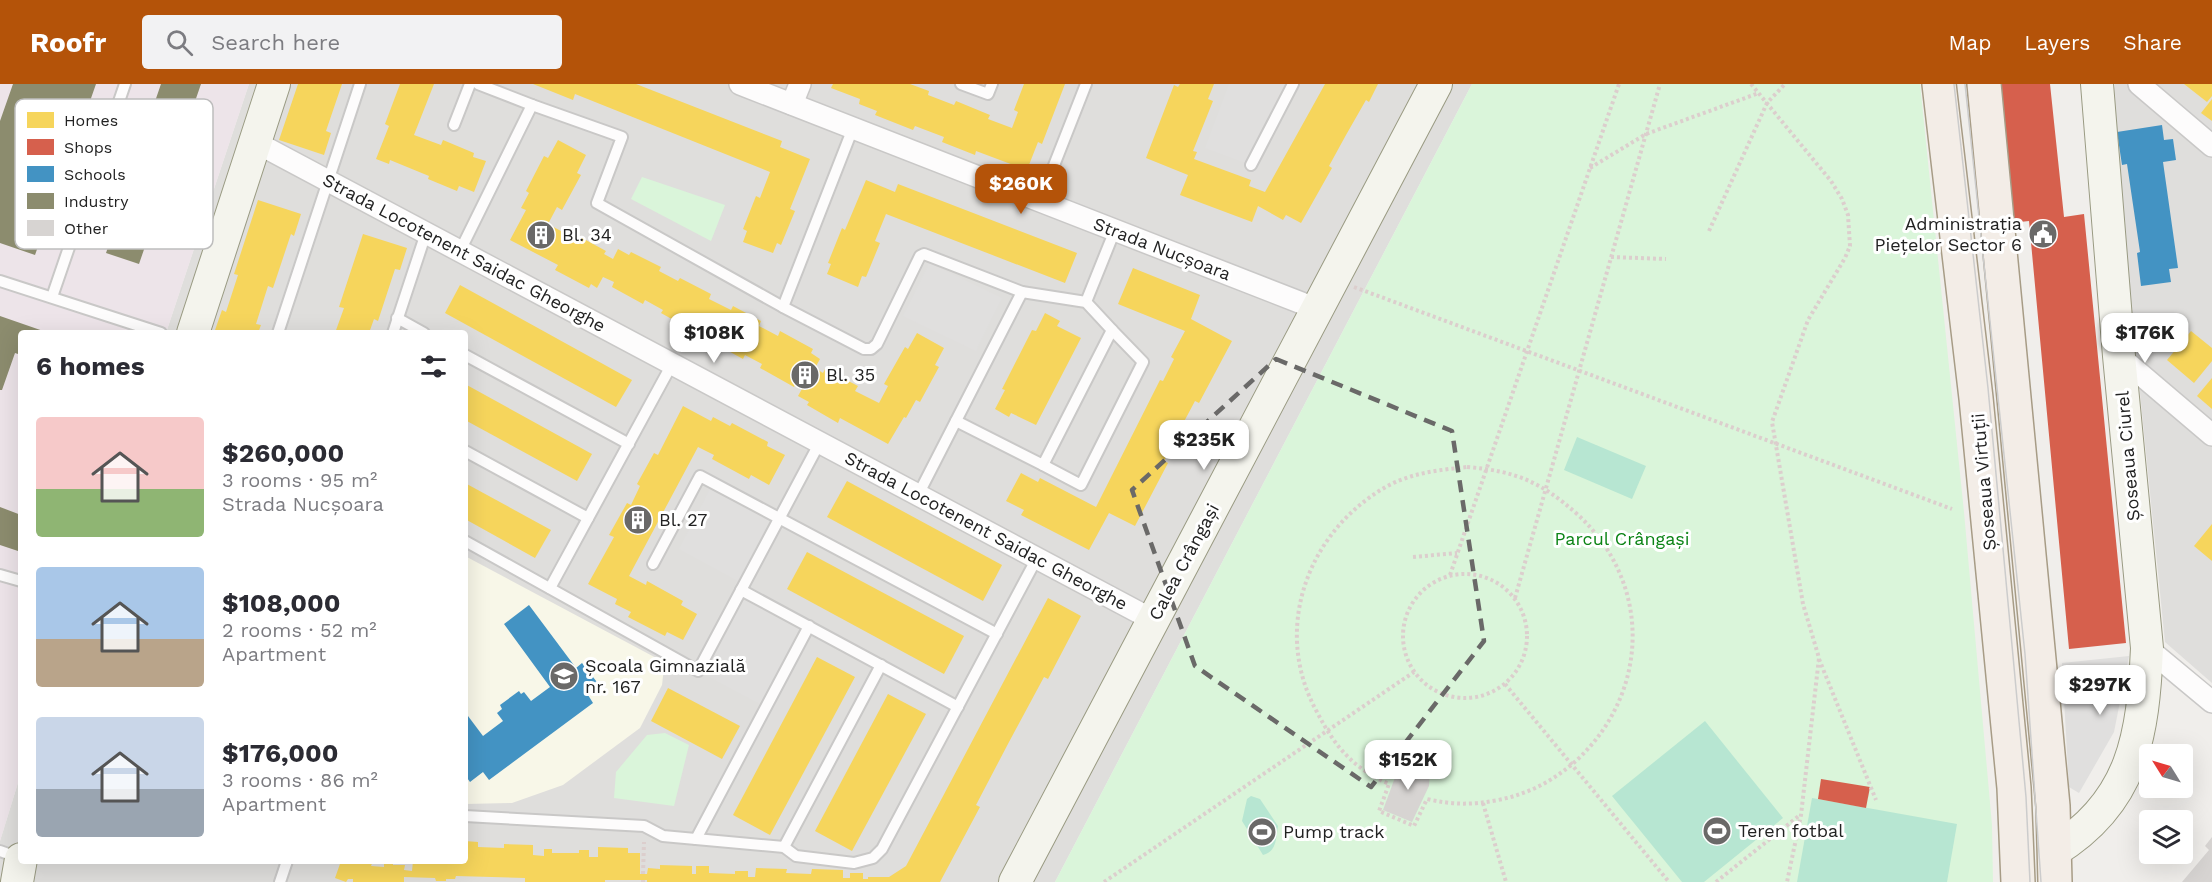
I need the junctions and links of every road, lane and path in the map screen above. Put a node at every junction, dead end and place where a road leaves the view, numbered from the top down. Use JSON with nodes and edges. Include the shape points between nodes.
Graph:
{"nodes":[{"id":1,"x":125,"y":84,"type":"edge"},
{"id":2,"x":274,"y":84,"type":"edge"},
{"id":3,"x":360,"y":84,"type":"edge"},
{"id":4,"x":470,"y":84,"type":"edge"},
{"id":5,"x":478,"y":84,"type":"edge"},
{"id":6,"x":740,"y":84,"type":"edge"},
{"id":7,"x":800,"y":84,"type":"edge"},
{"id":8,"x":961,"y":84,"type":"edge"},
{"id":9,"x":992,"y":84,"type":"edge"},
{"id":10,"x":1086,"y":84,"type":"edge"},
{"id":11,"x":1293,"y":84,"type":"edge"},
{"id":12,"x":1436,"y":84,"type":"edge"},
{"id":13,"x":1619,"y":84,"type":"edge"},
{"id":14,"x":1660,"y":84,"type":"edge"},
{"id":15,"x":1751,"y":84,"type":"edge"},
{"id":16,"x":1785,"y":84,"type":"edge"},
{"id":17,"x":1939,"y":84,"type":"edge"},
{"id":18,"x":1984,"y":84,"type":"edge"},
{"id":19,"x":2097,"y":84,"type":"edge"},
{"id":20,"x":2139,"y":84,"type":"edge"},
{"id":21,"x":1759,"y":93,"type":"junction"},
{"id":22,"x":120,"y":99,"type":"edge"},
{"id":23,"x":1767,"y":103,"type":"junction"},
{"id":24,"x":792,"y":104,"type":"junction"},
{"id":25,"x":532,"y":105,"type":"junction"},
{"id":26,"x":454,"y":125,"type":"dead end"},
{"id":27,"x":854,"y":129,"type":"junction"},
{"id":28,"x":1646,"y":134,"type":"junction"},
{"id":29,"x":255,"y":142,"type":"junction"},
{"id":30,"x":2212,"y":146,"type":"edge"},
{"id":31,"x":1251,"y":165,"type":"dead end"},
{"id":32,"x":1590,"y":168,"type":"junction"},
{"id":33,"x":327,"y":181,"type":"junction"},
{"id":34,"x":1041,"y":201,"type":"junction"},
{"id":35,"x":1115,"y":230,"type":"junction"},
{"id":36,"x":1709,"y":231,"type":"dead end"},
{"id":37,"x":426,"y":233,"type":"junction"},
{"id":38,"x":68,"y":249,"type":"edge"},
{"id":39,"x":460,"y":251,"type":"junction"},
{"id":40,"x":1611,"y":257,"type":"junction"},
{"id":41,"x":1666,"y":259,"type":"dead end"},
{"id":42,"x":0,"y":280,"type":"edge"},
{"id":43,"x":1333,"y":280,"type":"junction"},
{"id":44,"x":1022,"y":292,"type":"junction"},
{"id":45,"x":52,"y":297,"type":"junction"},
{"id":46,"x":1086,"y":302,"type":"junction"},
{"id":47,"x":783,"y":307,"type":"junction"},
{"id":48,"x":1317,"y":309,"type":"junction"},
{"id":49,"x":398,"y":318,"type":"junction"},
{"id":50,"x":152,"y":330,"type":"edge"},
{"id":51,"x":194,"y":330,"type":"edge"},
{"id":52,"x":279,"y":330,"type":"edge"},
{"id":53,"x":394,"y":330,"type":"edge"},
{"id":54,"x":419,"y":330,"type":"edge"},
{"id":55,"x":1112,"y":330,"type":"junction"},
{"id":56,"x":1527,"y":352,"type":"junction"},
{"id":57,"x":2119,"y":356,"type":"junction"},
{"id":58,"x":468,"y":357,"type":"edge"},
{"id":59,"x":672,"y":364,"type":"junction"},
{"id":60,"x":1579,"y":371,"type":"junction"},
{"id":61,"x":956,"y":421,"type":"junction"},
{"id":62,"x":2212,"y":435,"type":"edge"},
{"id":63,"x":820,"y":442,"type":"junction"},
{"id":64,"x":1775,"y":443,"type":"junction"},
{"id":65,"x":629,"y":444,"type":"junction"},
{"id":66,"x":468,"y":453,"type":"edge"},
{"id":67,"x":1043,"y":465,"type":"junction"},
{"id":68,"x":1487,"y":469,"type":"junction"},
{"id":69,"x":1545,"y":488,"type":"junction"},
{"id":70,"x":918,"y":495,"type":"junction"},
{"id":71,"x":1952,"y":509,"type":"dead end"},
{"id":72,"x":588,"y":518,"type":"junction"},
{"id":73,"x":779,"y":518,"type":"junction"},
{"id":74,"x":468,"y":543,"type":"edge"},
{"id":75,"x":1457,"y":552,"type":"junction"},
{"id":76,"x":1413,"y":556,"type":"dead end"},
{"id":77,"x":1037,"y":558,"type":"junction"},
{"id":78,"x":653,"y":564,"type":"dead end"},
{"id":79,"x":0,"y":574,"type":"edge"},
{"id":80,"x":1450,"y":575,"type":"junction"},
{"id":81,"x":18,"y":580,"type":"edge"},
{"id":82,"x":550,"y":588,"type":"junction"},
{"id":83,"x":741,"y":590,"type":"junction"},
{"id":84,"x":1515,"y":598,"type":"junction"},
{"id":85,"x":1153,"y":620,"type":"junction"},
{"id":86,"x":809,"y":626,"type":"junction"},
{"id":87,"x":997,"y":634,"type":"junction"},
{"id":88,"x":2147,"y":648,"type":"junction"},
{"id":89,"x":1819,"y":658,"type":"junction"},
{"id":90,"x":881,"y":665,"type":"junction"},
{"id":91,"x":1414,"y":672,"type":"junction"},
{"id":92,"x":1505,"y":683,"type":"junction"},
{"id":93,"x":2212,"y":702,"type":"edge"},
{"id":94,"x":958,"y":706,"type":"junction"},
{"id":95,"x":1327,"y":731,"type":"junction"},
{"id":96,"x":1572,"y":764,"type":"junction"},
{"id":97,"x":1876,"y":800,"type":"dead end"},
{"id":98,"x":1483,"y":803,"type":"junction"},
{"id":99,"x":2053,"y":806,"type":"junction"},
{"id":100,"x":1801,"y":815,"type":"junction"},
{"id":101,"x":468,"y":816,"type":"edge"},
{"id":102,"x":644,"y":826,"type":"junction"},
{"id":103,"x":696,"y":839,"type":"junction"},
{"id":104,"x":784,"y":847,"type":"junction"},
{"id":105,"x":0,"y":851,"type":"edge"},
{"id":106,"x":18,"y":857,"type":"edge"},
{"id":107,"x":20,"y":864,"type":"edge"},
{"id":108,"x":286,"y":864,"type":"edge"},
{"id":109,"x":2055,"y":866,"type":"edge"},
{"id":110,"x":643,"y":874,"type":"dead end"},
{"id":111,"x":17,"y":882,"type":"edge"},
{"id":112,"x":280,"y":882,"type":"edge"},
{"id":113,"x":1016,"y":882,"type":"edge"},
{"id":114,"x":1104,"y":882,"type":"edge"},
{"id":115,"x":1506,"y":882,"type":"edge"},
{"id":116,"x":1669,"y":882,"type":"edge"},
{"id":117,"x":1716,"y":882,"type":"edge"},
{"id":118,"x":1787,"y":882,"type":"edge"},
{"id":119,"x":2018,"y":882,"type":"edge"}],
"edges":[{"from":1,"to":22,"type":"lane"},
{"from":2,"to":29,"type":"street"},
{"from":3,"to":33,"type":"lane"},
{"from":4,"to":26,"type":"lane"},
{"from":5,"to":25,"type":"lane"},
{"from":6,"to":24,"type":"street","name":"Strada Nucșoara"},
{"from":7,"to":24,"type":"street"},
{"from":8,"to":9,"type":"lane","via":[[988,94]]},
{"from":10,"to":34,"type":"lane"},
{"from":11,"to":31,"type":"lane"},
{"from":12,"to":43,"type":"street","name":"Calea Crângași"},
{"from":13,"to":32,"type":"path"},
{"from":14,"to":28,"type":"path"},
{"from":15,"to":21,"type":"path"},
{"from":16,"to":23,"type":"path"},
{"from":17,"to":119,"type":"main road","name":"Șoseaua Virtuții","via":[[1976,398],[2014,788]]},
{"from":18,"to":99,"type":"main road","name":"Șoseaua Virtuții"},
{"from":19,"to":57,"type":"street","name":"Șoseaua Ciurel"},
{"from":20,"to":30,"type":"street"},
{"from":21,"to":23,"type":"path"},
{"from":21,"to":28,"type":"path"},
{"from":23,"to":36,"type":"path"},
{"from":23,"to":64,"type":"path","via":[[1831,181],[1842,199],[1850,230],[1845,258],[1800,339],[1772,422]]},
{"from":24,"to":27,"type":"street","name":"Strada Nucșoara"},
{"from":25,"to":39,"type":"lane"},
{"from":25,"to":47,"type":"lane","via":[[621,137],[597,203]]},
{"from":27,"to":34,"type":"street","name":"Strada Nucșoara"},
{"from":27,"to":47,"type":"lane"},
{"from":28,"to":32,"type":"path"},
{"from":28,"to":40,"type":"path"},
{"from":29,"to":33,"type":"street","name":"Strada Locotenent Saidac Gheorghe"},
{"from":29,"to":51,"type":"street"},
{"from":32,"to":56,"type":"path"},
{"from":33,"to":37,"type":"street","name":"Strada Locotenent Saidac Gheorghe"},
{"from":33,"to":52,"type":"lane"},
{"from":34,"to":35,"type":"street","name":"Strada Nucșoara"},
{"from":35,"to":46,"type":"lane"},
{"from":35,"to":48,"type":"street","name":"Strada Nucșoara"},
{"from":37,"to":39,"type":"street","name":"Strada Locotenent Saidac Gheorghe"},
{"from":37,"to":49,"type":"lane"},
{"from":38,"to":45,"type":"lane"},
{"from":39,"to":59,"type":"street","name":"Strada Locotenent Saidac Gheorghe"},
{"from":40,"to":41,"type":"path"},
{"from":40,"to":60,"type":"path"},
{"from":42,"to":45,"type":"lane"},
{"from":43,"to":48,"type":"street","name":"Calea Crângași"},
{"from":43,"to":56,"type":"path"},
{"from":44,"to":46,"type":"lane"},
{"from":44,"to":47,"type":"lane","via":[[922,254],[877,345],[867,350]]},
{"from":44,"to":61,"type":"lane"},
{"from":45,"to":50,"type":"lane"},
{"from":46,"to":55,"type":"lane"},
{"from":48,"to":85,"type":"street","name":"Calea Crângași"},
{"from":49,"to":53,"type":"lane"},
{"from":49,"to":54,"type":"lane"},
{"from":55,"to":67,"type":"lane"},
{"from":55,"to":67,"type":"lane","via":[[1143,362],[1081,484]]},
{"from":56,"to":60,"type":"path"},
{"from":56,"to":68,"type":"path"},
{"from":57,"to":62,"type":"street"},
{"from":57,"to":88,"type":"street","name":"Șoseaua Ciurel"},
{"from":58,"to":65,"type":"lane"},
{"from":59,"to":63,"type":"street","name":"Strada Locotenent Saidac Gheorghe"},
{"from":59,"to":65,"type":"lane"},
{"from":60,"to":64,"type":"path"},
{"from":60,"to":69,"type":"path"},
{"from":61,"to":67,"type":"lane"},
{"from":61,"to":70,"type":"lane"},
{"from":63,"to":70,"type":"street","name":"Strada Locotenent Saidac Gheorghe"},
{"from":63,"to":73,"type":"lane"},
{"from":64,"to":71,"type":"path"},
{"from":64,"to":89,"type":"path","via":[[1803,604]]},
{"from":65,"to":72,"type":"lane"},
{"from":66,"to":72,"type":"lane"},
{"from":68,"to":69,"type":"path","via":[[1515,474]]},
{"from":68,"to":75,"type":"path"},
{"from":68,"to":95,"type":"path","via":[[1429,472],[1385,487],[1348,514],[1320,550],[1300,598],[1296,644],[1305,686]]},
{"from":69,"to":84,"type":"path"},
{"from":69,"to":96,"type":"path","via":[[1589,525],[1613,557],[1626,590],[1633,632],[1631,662],[1620,700],[1598,737]]},
{"from":70,"to":77,"type":"street","name":"Strada Locotenent Saidac Gheorghe"},
{"from":72,"to":82,"type":"lane"},
{"from":73,"to":78,"type":"lane","via":[[700,476]]},
{"from":73,"to":83,"type":"lane"},
{"from":73,"to":87,"type":"lane"},
{"from":74,"to":82,"type":"lane"},
{"from":75,"to":76,"type":"path"},
{"from":75,"to":80,"type":"path"},
{"from":77,"to":85,"type":"street","name":"Strada Locotenent Saidac Gheorghe"},
{"from":77,"to":87,"type":"lane"},
{"from":79,"to":81,"type":"lane"},
{"from":80,"to":84,"type":"path","via":[[1486,577]]},
{"from":80,"to":91,"type":"path","via":[[1431,583],[1415,597],[1405,616],[1402,637],[1406,658]]},
{"from":82,"to":83,"type":"lane","via":[[698,671]]},
{"from":83,"to":86,"type":"lane"},
{"from":84,"to":92,"type":"path","via":[[1527,633],[1525,652],[1518,669]]},
{"from":85,"to":113,"type":"street","name":"Calea Crângași"},
{"from":86,"to":90,"type":"lane"},
{"from":86,"to":103,"type":"lane"},
{"from":87,"to":94,"type":"lane"},
{"from":88,"to":93,"type":"street"},
{"from":88,"to":99,"type":"street","name":"Șoseaua Ciurel","via":[[2116,748],[2098,784],[2073,811]]},
{"from":88,"to":109,"type":"street","name":"Șoseaua Ciurel","via":[[2136,746],[2123,778],[2106,807],[2074,839]]},
{"from":89,"to":97,"type":"path"},
{"from":89,"to":100,"type":"path"},
{"from":90,"to":94,"type":"lane"},
{"from":90,"to":104,"type":"lane"},
{"from":91,"to":92,"type":"path","via":[[1432,690],[1455,698],[1490,693]]},
{"from":91,"to":95,"type":"path"},
{"from":92,"to":96,"type":"path"},
{"from":94,"to":104,"type":"lane","via":[[878,855],[854,863],[796,856]]},
{"from":95,"to":98,"type":"path","via":[[1352,761],[1389,784],[1379,812],[1414,826],[1427,799],[1448,804]]},
{"from":95,"to":114,"type":"path"},
{"from":96,"to":98,"type":"path","via":[[1538,788]]},
{"from":96,"to":116,"type":"path"},
{"from":98,"to":115,"type":"path"},
{"from":99,"to":109,"type":"main road","name":"Șoseaua Virtuții"},
{"from":100,"to":117,"type":"path"},
{"from":100,"to":118,"type":"path"},
{"from":101,"to":102,"type":"lane"},
{"from":102,"to":103,"type":"lane","via":[[663,836]]},
{"from":102,"to":110,"type":"path"},
{"from":103,"to":104,"type":"lane"},
{"from":105,"to":106,"type":"lane"},
{"from":107,"to":111,"type":"street"},
{"from":108,"to":112,"type":"lane"}]}
